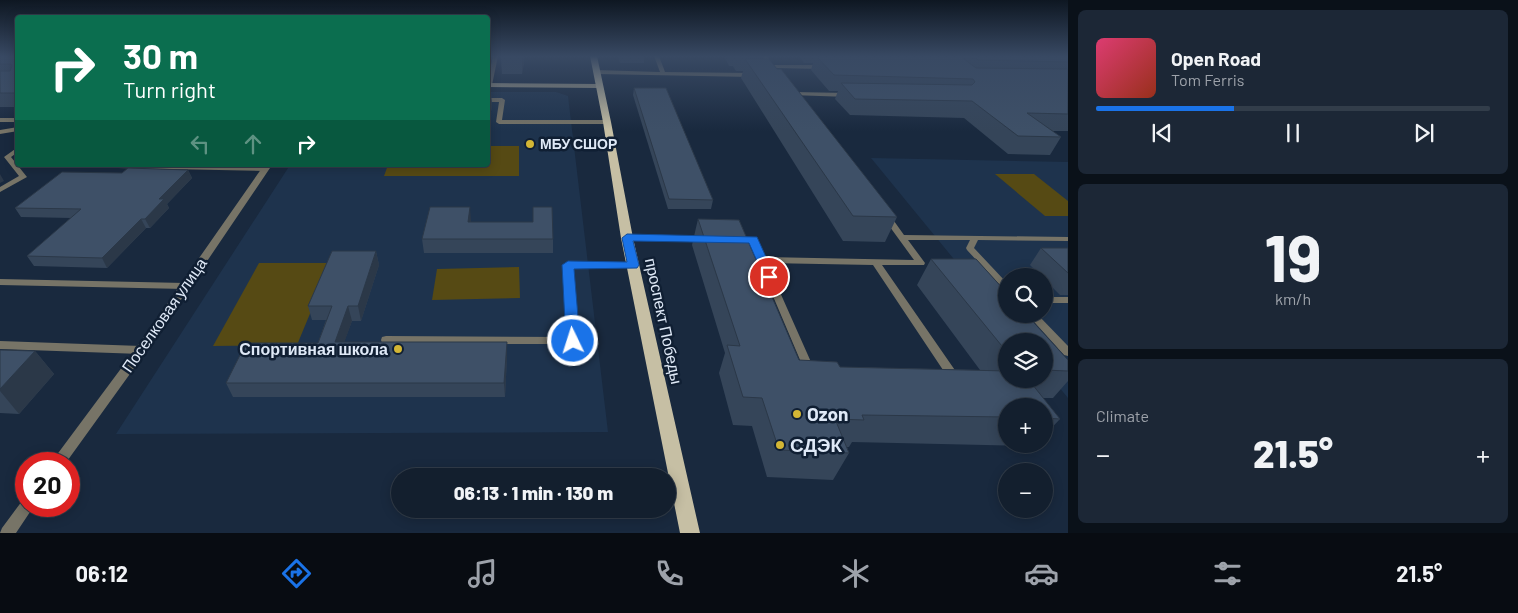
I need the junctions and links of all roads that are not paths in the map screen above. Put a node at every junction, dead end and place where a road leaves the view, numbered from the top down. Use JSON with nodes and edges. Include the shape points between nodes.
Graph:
{"nodes":[{"id":1,"x":599,"y":81,"type":"edge"},
{"id":2,"x":490,"y":85,"type":"edge"},
{"id":3,"x":600,"y":86,"type":"junction"},
{"id":4,"x":860,"y":96,"type":"edge"},
{"id":5,"x":490,"y":100,"type":"edge"},
{"id":6,"x":799,"y":102,"type":"edge"},
{"id":7,"x":0,"y":120,"type":"edge"},
{"id":8,"x":15,"y":120,"type":"edge"},
{"id":9,"x":607,"y":122,"type":"junction"},
{"id":10,"x":15,"y":130,"type":"edge"},
{"id":11,"x":0,"y":132,"type":"edge"},
{"id":12,"x":15,"y":152,"type":"edge"},
{"id":13,"x":3,"y":159,"type":"edge"},
{"id":14,"x":267,"y":167,"type":"edge"},
{"id":15,"x":0,"y":190,"type":"edge"},
{"id":16,"x":878,"y":205,"type":"edge"},
{"id":17,"x":902,"y":237,"type":"junction"},
{"id":18,"x":627,"y":238,"type":"junction"},
{"id":19,"x":975,"y":238,"type":"junction"},
{"id":20,"x":1068,"y":239,"type":"edge"},
{"id":21,"x":762,"y":260,"type":"junction"},
{"id":22,"x":876,"y":262,"type":"junction"},
{"id":23,"x":633,"y":265,"type":"junction"},
{"id":24,"x":998,"y":278,"type":"edge"},
{"id":25,"x":0,"y":282,"type":"edge"},
{"id":26,"x":185,"y":286,"type":"junction"},
{"id":27,"x":1053,"y":300,"type":"edge"},
{"id":28,"x":1068,"y":300,"type":"edge"},
{"id":29,"x":1041,"y":323,"type":"edge"},
{"id":30,"x":386,"y":340,"type":"edge"},
{"id":31,"x":0,"y":345,"type":"edge"},
{"id":32,"x":1066,"y":348,"type":"edge"},
{"id":33,"x":141,"y":350,"type":"junction"},
{"id":34,"x":813,"y":379,"type":"edge"},
{"id":35,"x":948,"y":381,"type":"edge"},
{"id":36,"x":66,"y":452,"type":"edge"},
{"id":37,"x":19,"y":517,"type":"edge"},
{"id":38,"x":8,"y":533,"type":"edge"},
{"id":39,"x":690,"y":533,"type":"edge"}],
"edges":[{"from":1,"to":3,"type":"main road","name":"проспект Победы"},
{"from":2,"to":3,"type":"main road"},
{"from":3,"to":9,"type":"main road","name":"проспект Победы"},
{"from":4,"to":6,"type":"lane","via":[[791,91]]},
{"from":5,"to":9,"type":"lane","via":[[502,100],[499,122]]},
{"from":7,"to":8,"type":"lane"},
{"from":9,"to":18,"type":"main road","name":"проспект Победы"},
{"from":10,"to":11,"type":"lane"},
{"from":12,"to":13,"type":"lane"},
{"from":13,"to":15,"type":"lane","via":[[23,178]]},
{"from":14,"to":26,"type":"street","name":"Поселковая улица"},
{"from":16,"to":17,"type":"lane"},
{"from":17,"to":19,"type":"lane"},
{"from":17,"to":22,"type":"lane","via":[[921,262]]},
{"from":18,"to":21,"type":"lane","via":[[753,240]]},
{"from":18,"to":23,"type":"main road","name":"проспект Победы"},
{"from":19,"to":20,"type":"lane"},
{"from":19,"to":24,"type":"lane","via":[[970,248]]},
{"from":21,"to":22,"type":"lane"},
{"from":21,"to":34,"type":"lane"},
{"from":22,"to":35,"type":"lane","via":[[957,382]]},
{"from":23,"to":30,"type":"lane","via":[[568,265],[573,341]]},
{"from":23,"to":39,"type":"main road","name":"проспект Победы"},
{"from":25,"to":26,"type":"lane"},
{"from":26,"to":33,"type":"street","name":"Поселковая улица"},
{"from":27,"to":28,"type":"lane"},
{"from":29,"to":32,"type":"lane"},
{"from":31,"to":33,"type":"lane"},
{"from":33,"to":36,"type":"street","name":"Поселковая улица"},
{"from":37,"to":38,"type":"street"}]}
